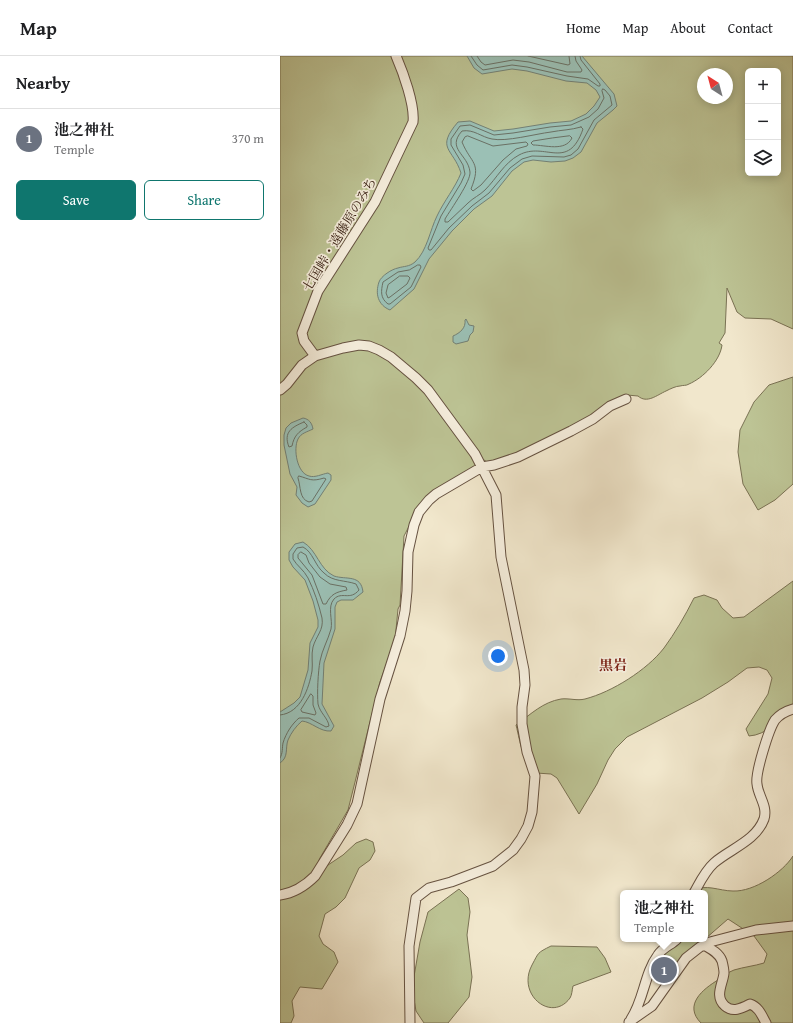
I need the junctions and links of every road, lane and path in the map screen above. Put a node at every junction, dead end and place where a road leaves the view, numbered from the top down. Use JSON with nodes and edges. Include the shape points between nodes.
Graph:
{"nodes":[{"id":1,"x":396,"y":56,"type":"edge"},
{"id":2,"x":315,"y":356,"type":"junction"},
{"id":3,"x":280,"y":390,"type":"edge"},
{"id":4,"x":626,"y":399,"type":"dead end"},
{"id":5,"x":482,"y":467,"type":"junction"},
{"id":6,"x":793,"y":708,"type":"edge"},
{"id":7,"x":696,"y":890,"type":"edge"},
{"id":8,"x":280,"y":895,"type":"edge"},
{"id":9,"x":793,"y":926,"type":"edge"},
{"id":10,"x":673,"y":942,"type":"edge"},
{"id":11,"x":704,"y":945,"type":"junction"},
{"id":12,"x":410,"y":1023,"type":"edge"},
{"id":13,"x":629,"y":1023,"type":"edge"},
{"id":14,"x":766,"y":1023,"type":"edge"}],
"edges":[{"from":1,"to":2,"type":"street","name":"七国峠・遠藤原のみち","via":[[412,104],[413,122],[372,207],[318,291],[302,333],[304,342]]},
{"from":2,"to":3,"type":"street","via":[[302,365]]},
{"from":2,"to":5,"type":"street","via":[[359,345],[374,348],[390,357],[428,390]]},
{"from":4,"to":5,"type":"street","via":[[610,406],[572,431],[518,457]]},
{"from":5,"to":8,"type":"street","via":[[436,494],[419,512],[408,552],[407,591],[400,636],[380,699],[357,804],[315,876],[299,889]]},
{"from":5,"to":12,"type":"street","via":[[496,495],[501,557],[524,670],[522,724],[535,776],[532,812],[522,839],[505,858],[493,866],[429,888],[416,898],[408,946]]},
{"from":6,"to":7,"type":"street","via":[[782,714],[773,724],[760,765],[757,784],[765,808],[763,820],[750,838],[713,864]]},
{"from":9,"to":11,"type":"street","via":[[756,930]]},
{"from":10,"to":13,"type":"street","via":[[658,955],[643,987],[637,1011]]},
{"from":11,"to":13,"type":"street","via":[[686,958],[652,1006]]},
{"from":11,"to":14,"type":"street","via":[[715,952],[724,966],[719,992],[723,1004],[733,1010],[753,1005],[758,1008]]}]}
